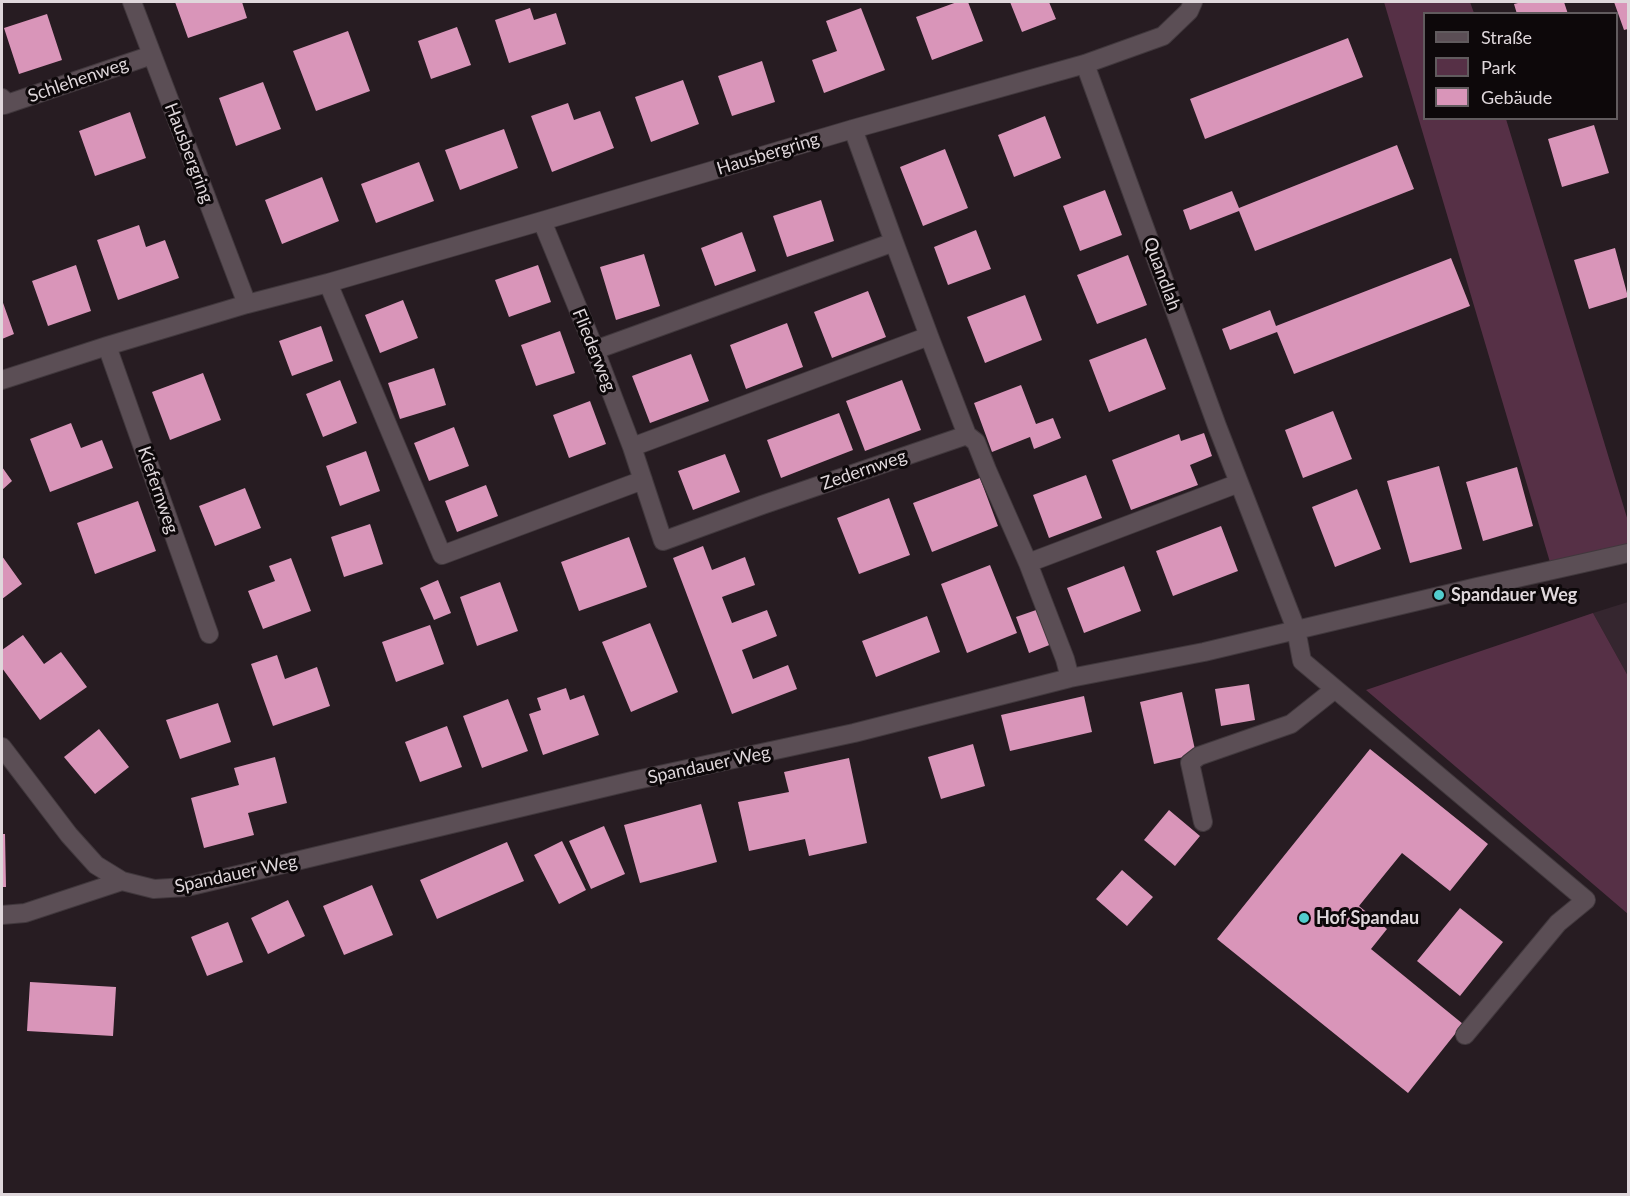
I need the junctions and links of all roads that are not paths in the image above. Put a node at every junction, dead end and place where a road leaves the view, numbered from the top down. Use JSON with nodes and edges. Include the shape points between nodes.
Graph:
{"nodes":[{"id":1,"x":132,"y":2,"type":"edge"},
{"id":2,"x":1193,"y":2,"type":"edge"},
{"id":3,"x":152,"y":55,"type":"junction"},
{"id":4,"x":1085,"y":64,"type":"junction"},
{"id":5,"x":2,"y":103,"type":"edge"},
{"id":6,"x":854,"y":129,"type":"junction"},
{"id":7,"x":542,"y":221,"type":"junction"},
{"id":8,"x":894,"y":242,"type":"junction"},
{"id":9,"x":328,"y":283,"type":"junction"},
{"id":10,"x":247,"y":304,"type":"junction"},
{"id":11,"x":929,"y":336,"type":"junction"},
{"id":12,"x":107,"y":346,"type":"junction"},
{"id":13,"x":595,"y":350,"type":"junction"},
{"id":14,"x":2,"y":380,"type":"edge"},
{"id":15,"x":967,"y":435,"type":"junction"},
{"id":16,"x":632,"y":447,"type":"junction"},
{"id":17,"x":642,"y":480,"type":"junction"},
{"id":18,"x":1239,"y":483,"type":"junction"},
{"id":19,"x":663,"y":541,"type":"joint"},
{"id":20,"x":1629,"y":553,"type":"edge"},
{"id":21,"x":1028,"y":563,"type":"junction"},
{"id":22,"x":1296,"y":629,"type":"junction"},
{"id":23,"x":209,"y":634,"type":"dead end"},
{"id":24,"x":1070,"y":678,"type":"junction"},
{"id":25,"x":1335,"y":689,"type":"junction"},
{"id":26,"x":2,"y":747,"type":"edge"},
{"id":27,"x":1203,"y":822,"type":"dead end"},
{"id":28,"x":122,"y":881,"type":"junction"},
{"id":29,"x":2,"y":915,"type":"edge"},
{"id":30,"x":1466,"y":1035,"type":"dead end"}],
"edges":[{"from":1,"to":3,"type":"street","name":"Hausbergring"},
{"from":2,"to":4,"type":"street","name":"Hausbergring","via":[[1163,36]]},
{"from":3,"to":5,"type":"street","name":"Schlehenweg"},
{"from":3,"to":10,"type":"street","name":"Hausbergring"},
{"from":4,"to":6,"type":"street","name":"Hausbergring"},
{"from":4,"to":18,"type":"street","name":"Quandlah"},
{"from":6,"to":7,"type":"street","name":"Hausbergring"},
{"from":6,"to":8,"type":"street"},
{"from":7,"to":9,"type":"street","name":"Hausbergring"},
{"from":7,"to":13,"type":"street","name":"Fliederweg"},
{"from":8,"to":11,"type":"street"},
{"from":8,"to":13,"type":"street"},
{"from":9,"to":10,"type":"street","name":"Hausbergring"},
{"from":9,"to":17,"type":"street","via":[[442,555]]},
{"from":10,"to":12,"type":"street","name":"Hausbergring"},
{"from":11,"to":15,"type":"street"},
{"from":11,"to":16,"type":"street"},
{"from":12,"to":14,"type":"street","name":"Hausbergring"},
{"from":12,"to":23,"type":"street","name":"Kiefernweg"},
{"from":13,"to":16,"type":"street","name":"Fliederweg"},
{"from":15,"to":19,"type":"street","name":"Zedernweg"},
{"from":15,"to":21,"type":"street","via":[[976,442]]},
{"from":16,"to":17,"type":"street","name":"Fliederweg"},
{"from":17,"to":19,"type":"street","name":"Fliederweg"},
{"from":18,"to":21,"type":"street"},
{"from":18,"to":22,"type":"street","name":"Quandlah"},
{"from":20,"to":22,"type":"street","name":"Spandauer Weg"},
{"from":21,"to":24,"type":"street"},
{"from":22,"to":24,"type":"street","name":"Spandauer Weg"},
{"from":22,"to":25,"type":"street","via":[[1302,662]]},
{"from":24,"to":28,"type":"street","name":"Spandauer Weg","via":[[854,733],[632,781],[187,887],[154,889]]},
{"from":25,"to":27,"type":"street","via":[[1291,724],[1198,756],[1190,763]]},
{"from":25,"to":30,"type":"street","via":[[1586,900],[1558,923]]},
{"from":26,"to":28,"type":"street","via":[[69,835],[96,865]]},
{"from":28,"to":29,"type":"street","via":[[25,913]]}]}
